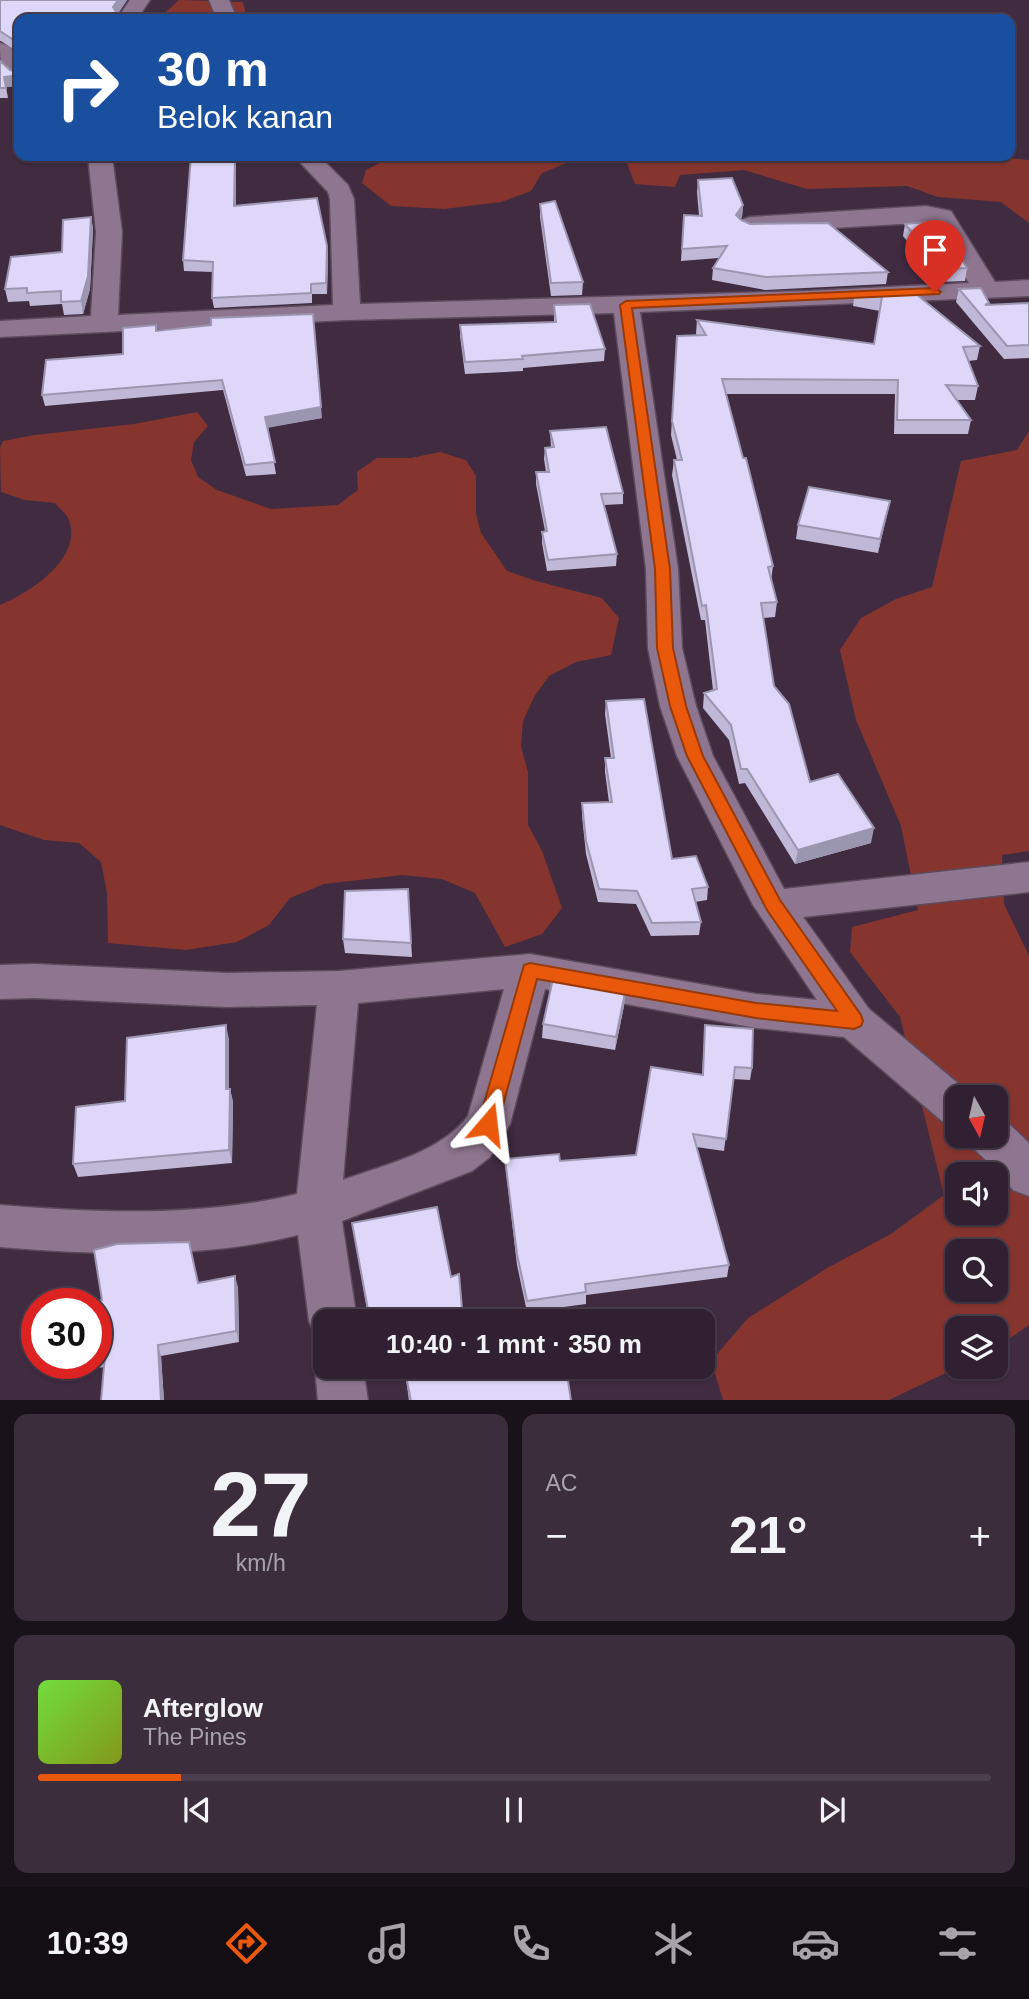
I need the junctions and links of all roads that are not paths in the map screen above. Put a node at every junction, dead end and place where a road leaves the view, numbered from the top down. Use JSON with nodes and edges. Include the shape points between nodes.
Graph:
{"nodes":[{"id":1,"x":0,"y":49,"type":"edge"},
{"id":2,"x":14,"y":67,"type":"edge"},
{"id":3,"x":101,"y":161,"type":"edge"},
{"id":4,"x":311,"y":161,"type":"edge"},
{"id":5,"x":750,"y":225,"type":"edge"},
{"id":6,"x":1029,"y":288,"type":"edge"},
{"id":7,"x":986,"y":289,"type":"junction"},
{"id":8,"x":626,"y":305,"type":"junction"},
{"id":9,"x":347,"y":312,"type":"junction"},
{"id":10,"x":104,"y":322,"type":"junction"},
{"id":11,"x":0,"y":329,"type":"edge"},
{"id":12,"x":1029,"y":877,"type":"edge"},
{"id":13,"x":773,"y":905,"type":"junction"},
{"id":14,"x":530,"y":971,"type":"junction"},
{"id":15,"x":0,"y":982,"type":"edge"},
{"id":16,"x":340,"y":988,"type":"junction"},
{"id":17,"x":854,"y":1021,"type":"junction"},
{"id":18,"x":945,"y":1098,"type":"edge"},
{"id":19,"x":1005,"y":1148,"type":"edge"},
{"id":20,"x":1029,"y":1176,"type":"edge"},
{"id":21,"x":318,"y":1210,"type":"junction"},
{"id":22,"x":0,"y":1226,"type":"edge"},
{"id":23,"x":331,"y":1309,"type":"edge"},
{"id":24,"x":340,"y":1379,"type":"edge"},
{"id":25,"x":343,"y":1400,"type":"edge"}],
"edges":[{"from":1,"to":2,"type":"street"},
{"from":3,"to":10,"type":"street","via":[[109,232]]},
{"from":4,"to":9,"type":"street","via":[[342,199]]},
{"from":5,"to":7,"type":"street","via":[[926,213],[942,216]]},
{"from":6,"to":7,"type":"street"},
{"from":7,"to":8,"type":"street"},
{"from":8,"to":9,"type":"street"},
{"from":8,"to":13,"type":"street","via":[[673,687],[695,756]]},
{"from":9,"to":10,"type":"street"},
{"from":10,"to":11,"type":"street"},
{"from":12,"to":13,"type":"street"},
{"from":13,"to":17,"type":"street"},
{"from":14,"to":16,"type":"street"},
{"from":14,"to":17,"type":"street","via":[[756,1011]]},
{"from":14,"to":21,"type":"street","via":[[488,1124],[474,1143],[456,1157]]},
{"from":15,"to":16,"type":"street","via":[[227,990]]},
{"from":16,"to":21,"type":"street"},
{"from":17,"to":18,"type":"street"},
{"from":19,"to":20,"type":"street"},
{"from":21,"to":22,"type":"street","via":[[236,1227],[141,1232]]},
{"from":21,"to":23,"type":"street"},
{"from":24,"to":25,"type":"street"}]}
